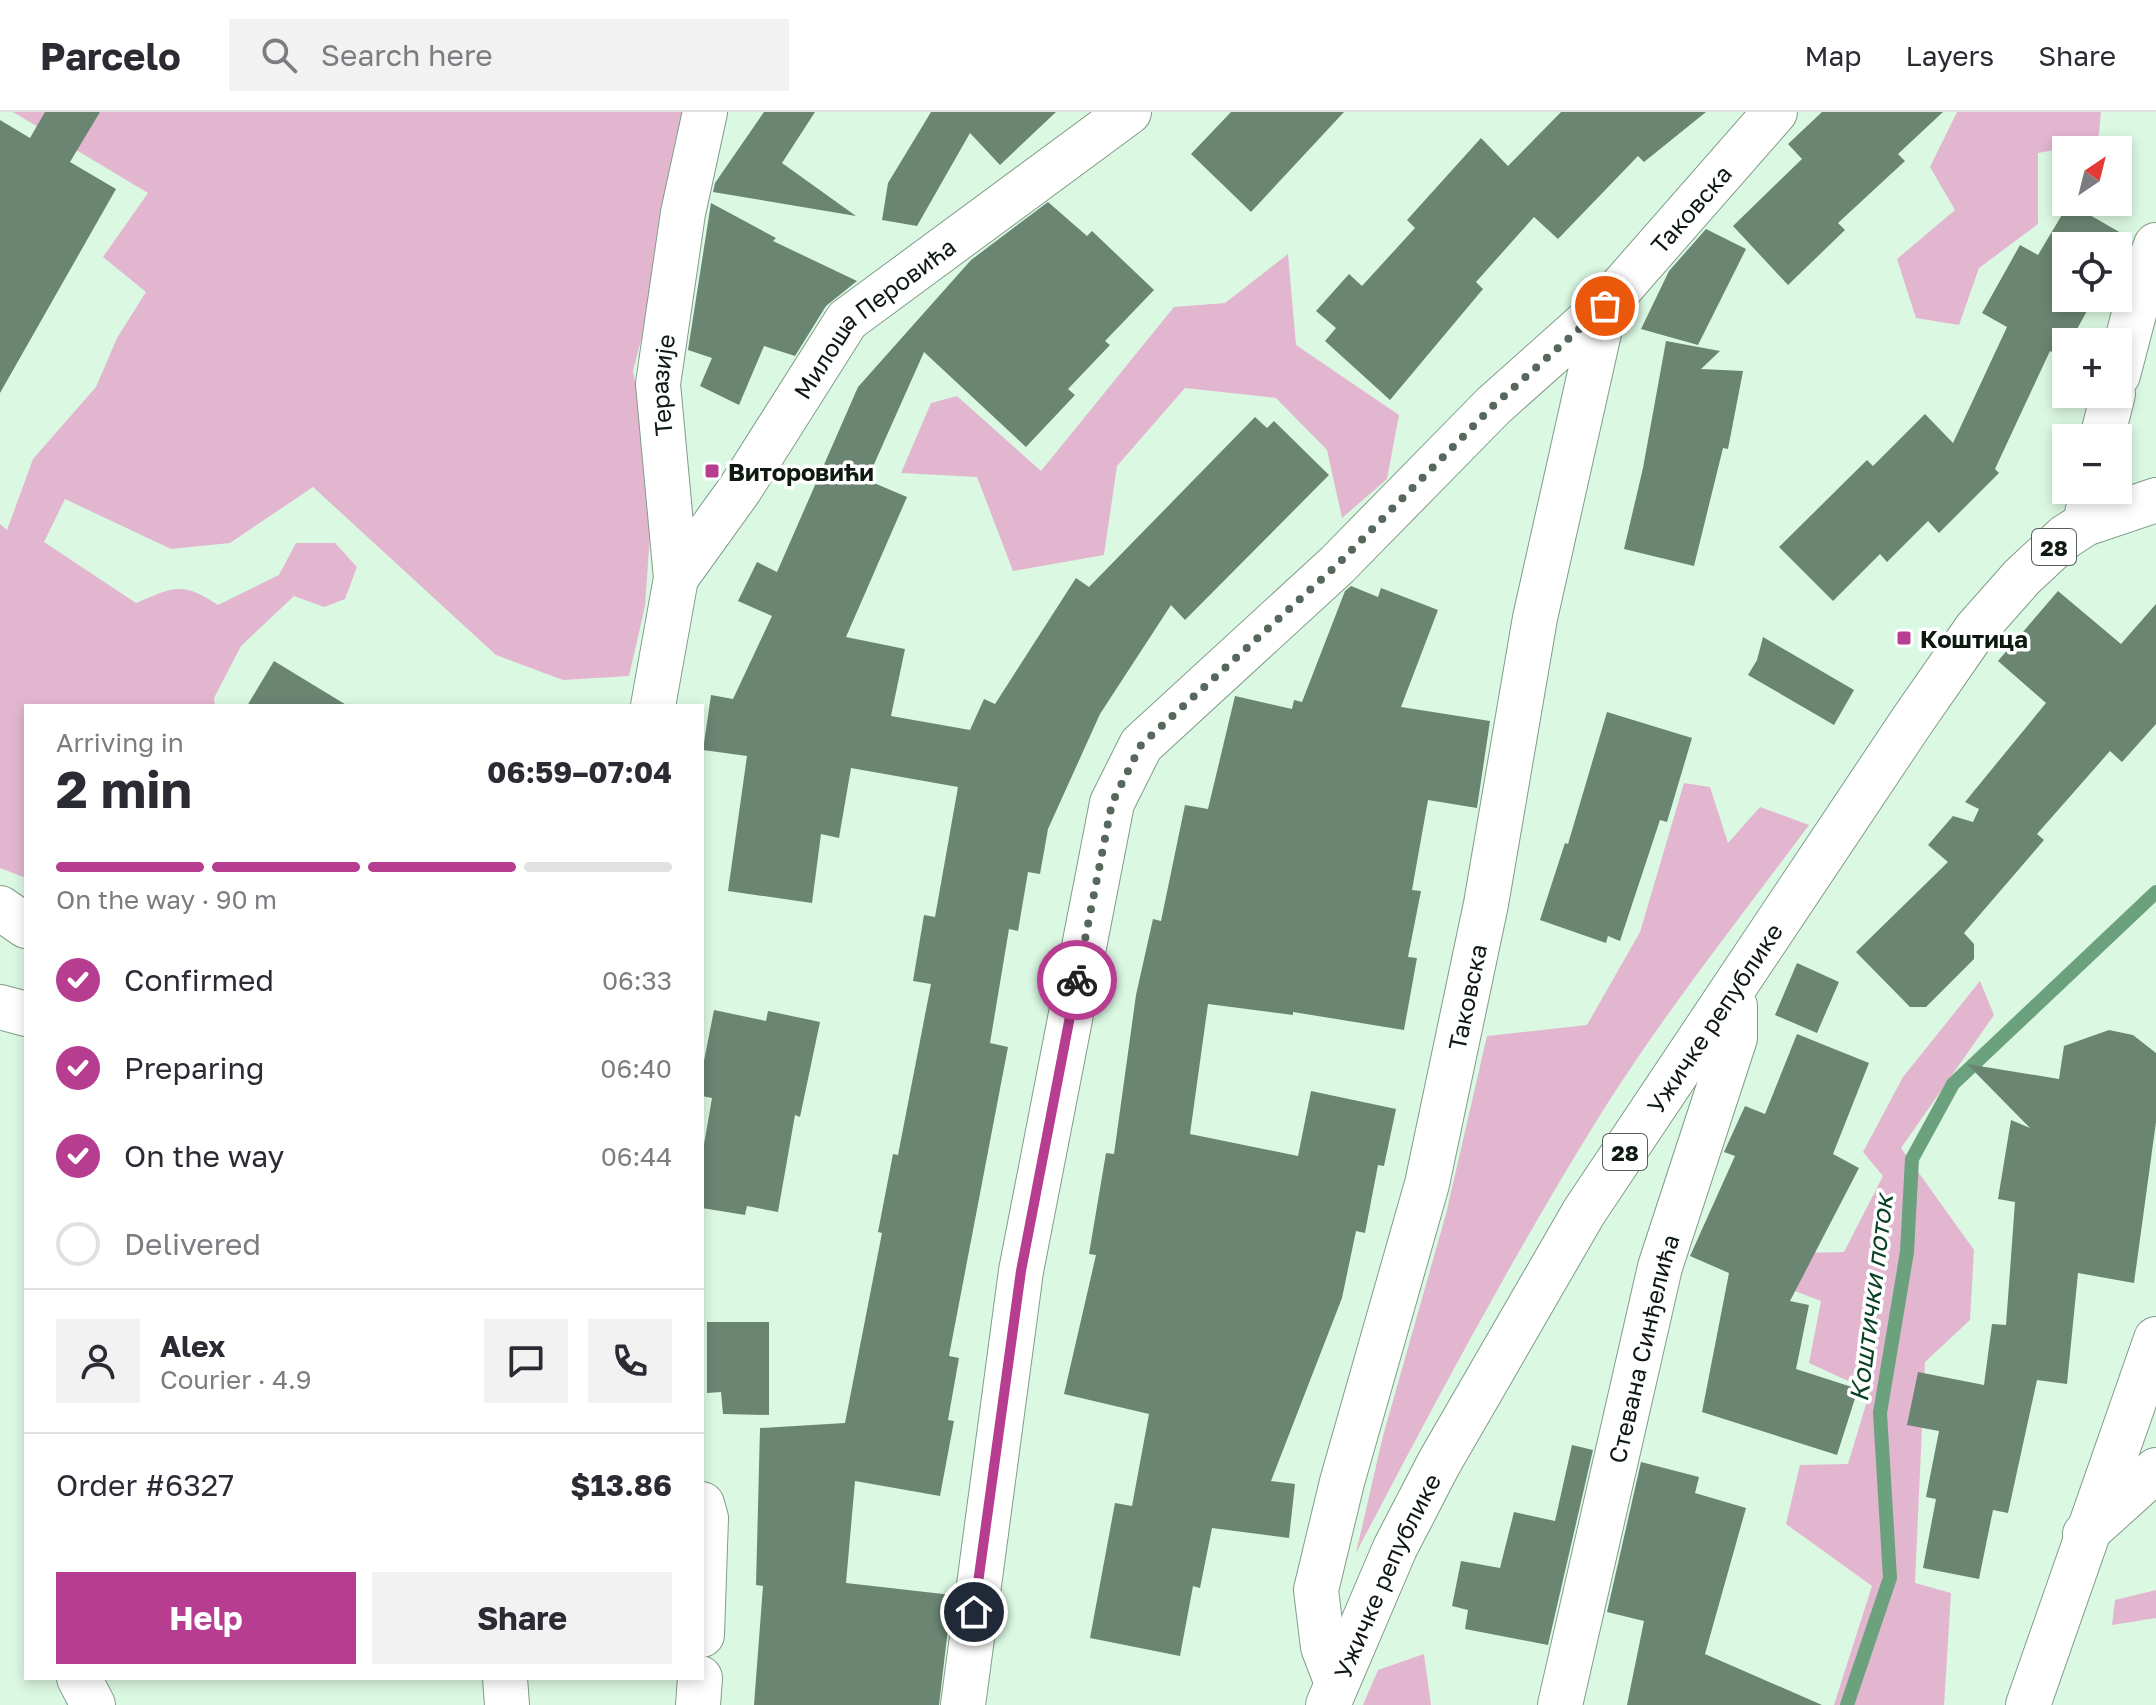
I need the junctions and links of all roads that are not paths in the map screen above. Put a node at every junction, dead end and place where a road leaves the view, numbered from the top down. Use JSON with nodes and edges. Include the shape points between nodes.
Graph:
{"nodes":[{"id":1,"x":705,"y":112,"type":"edge"},
{"id":2,"x":1129,"y":112,"type":"edge"},
{"id":3,"x":1775,"y":112,"type":"edge"},
{"id":4,"x":2156,"y":245,"type":"edge"},
{"id":5,"x":1605,"y":306,"type":"junction"},
{"id":6,"x":2130,"y":328,"type":"edge"},
{"id":7,"x":2156,"y":500,"type":"edge"},
{"id":8,"x":2089,"y":507,"type":"edge"},
{"id":9,"x":676,"y":578,"type":"junction"},
{"id":10,"x":653,"y":704,"type":"edge"},
{"id":11,"x":0,"y":908,"type":"edge"},
{"id":12,"x":24,"y":925,"type":"edge"},
{"id":13,"x":1729,"y":998,"type":"junction"},
{"id":14,"x":0,"y":1007,"type":"edge"},
{"id":15,"x":24,"y":1013,"type":"edge"},
{"id":16,"x":2156,"y":1339,"type":"edge"},
{"id":17,"x":2156,"y":1470,"type":"edge"},
{"id":18,"x":704,"y":1511,"type":"edge"},
{"id":19,"x":2085,"y":1534,"type":"junction"},
{"id":20,"x":704,"y":1576,"type":"edge"},
{"id":21,"x":80,"y":1680,"type":"edge"},
{"id":22,"x":505,"y":1680,"type":"edge"},
{"id":23,"x":700,"y":1680,"type":"edge"},
{"id":24,"x":1332,"y":1693,"type":"edge"},
{"id":25,"x":93,"y":1705,"type":"edge"},
{"id":26,"x":507,"y":1705,"type":"edge"},
{"id":27,"x":698,"y":1705,"type":"edge"},
{"id":28,"x":963,"y":1705,"type":"edge"},
{"id":29,"x":1560,"y":1705,"type":"edge"},
{"id":30,"x":2028,"y":1705,"type":"edge"}],
"edges":[{"from":1,"to":9,"type":"street","name":"Теразије","via":[[683,213],[658,384]]},
{"from":2,"to":9,"type":"street","name":"Милоша Перовића","via":[[847,320],[740,489]]},
{"from":3,"to":5,"type":"street","name":"Таковска"},
{"from":4,"to":6,"type":"street"},
{"from":5,"to":24,"type":"street","name":"Таковска","via":[[1535,618],[1486,904],[1427,1184],[1316,1590]]},
{"from":5,"to":28,"type":"street","name":"Таковска","via":[[1493,406],[1337,565],[1141,745],[1112,803],[1021,1271]]},
{"from":7,"to":8,"type":"street","name":"Ужичке републике","number":"28"},
{"from":8,"to":13,"type":"street","name":"Ужичке републике","number":"28","via":[[1976,629]]},
{"from":9,"to":10,"type":"street","name":"Теразије"},
{"from":11,"to":12,"type":"street"},
{"from":13,"to":24,"type":"street","name":"Ужичке републике","number":"28","via":[[1584,1212],[1495,1363],[1395,1548]]},
{"from":13,"to":29,"type":"street","name":"Стевана Синђелића","via":[[1735,1006],[1735,1038],[1660,1267]]},
{"from":14,"to":15,"type":"street"},
{"from":16,"to":19,"type":"street"},
{"from":17,"to":19,"type":"street"},
{"from":18,"to":20,"type":"street"},
{"from":19,"to":30,"type":"street"},
{"from":21,"to":25,"type":"street"},
{"from":22,"to":26,"type":"street"},
{"from":23,"to":27,"type":"street"}]}
